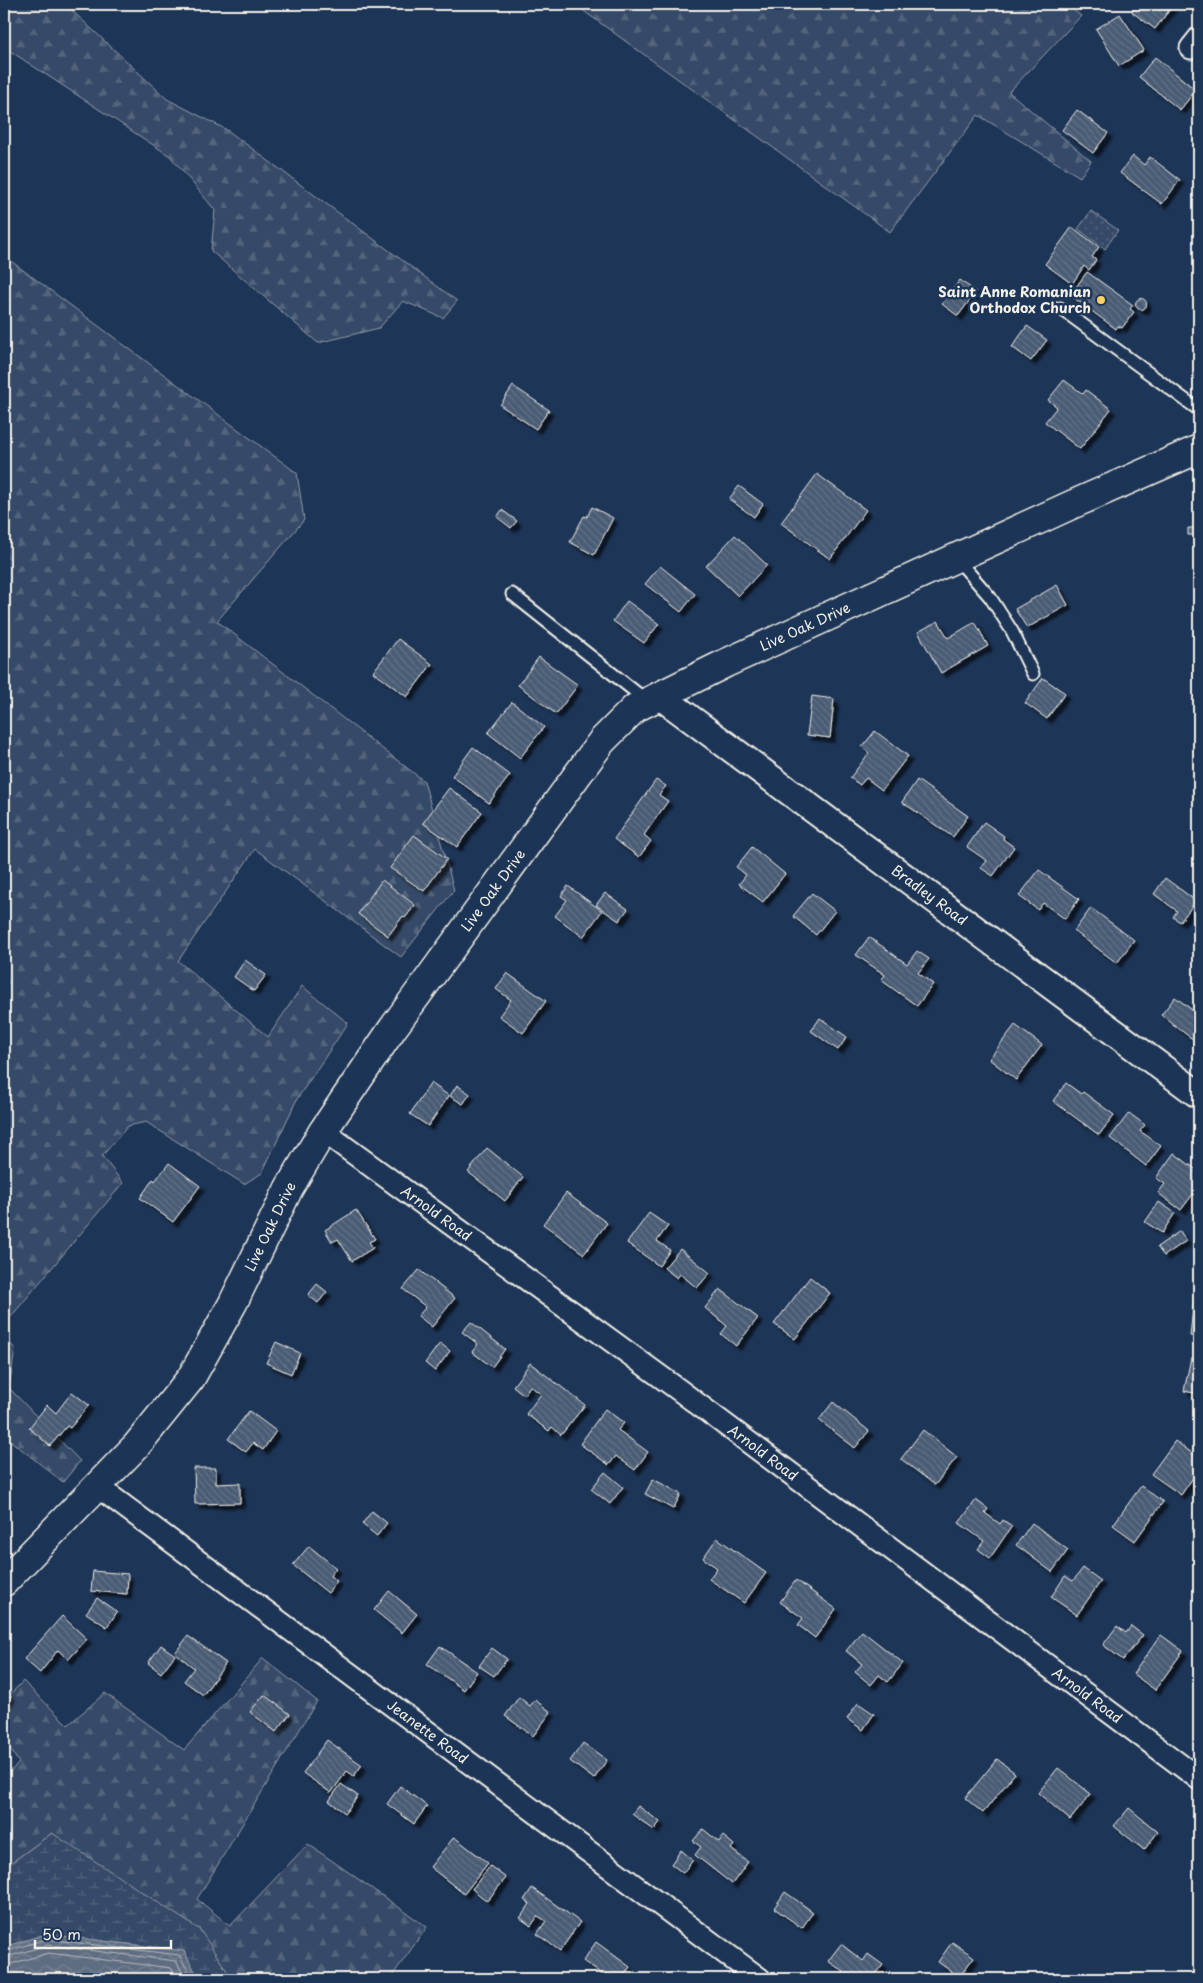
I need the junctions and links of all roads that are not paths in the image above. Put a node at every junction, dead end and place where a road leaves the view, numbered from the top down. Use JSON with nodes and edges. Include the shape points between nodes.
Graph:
{"nodes":[{"id":1,"x":1060,"y":308,"type":"dead end"},
{"id":2,"x":1199,"y":410,"type":"edge"},
{"id":3,"x":1199,"y":449,"type":"edge"},
{"id":4,"x":956,"y":558,"type":"junction"},
{"id":5,"x":512,"y":594,"type":"dead end"},
{"id":6,"x":1033,"y":674,"type":"dead end"},
{"id":7,"x":654,"y":699,"type":"junction"},
{"id":8,"x":1199,"y":1094,"type":"edge"},
{"id":9,"x":323,"y":1131,"type":"junction"},
{"id":10,"x":97,"y":1486,"type":"junction"},
{"id":11,"x":4,"y":1582,"type":"edge"},
{"id":12,"x":1199,"y":1780,"type":"edge"},
{"id":13,"x":760,"y":1979,"type":"edge"}],
"edges":[{"from":1,"to":2,"type":"lane"},
{"from":3,"to":4,"type":"main road","name":"Live Oak Drive"},
{"from":4,"to":6,"type":"lane","via":[[990,597],[1012,631]]},
{"from":4,"to":7,"type":"main road","name":"Live Oak Drive"},
{"from":5,"to":7,"type":"lane"},
{"from":7,"to":8,"type":"street","name":"Bradley Road"},
{"from":7,"to":9,"type":"main road","name":"Live Oak Drive","via":[[635,708],[602,741],[393,1028]]},
{"from":9,"to":10,"type":"main road","name":"Live Oak Drive","via":[[289,1188],[233,1304],[191,1378],[137,1445]]},
{"from":9,"to":12,"type":"street","name":"Arnold Road","via":[[679,1390]]},
{"from":10,"to":11,"type":"main road","name":"Live Oak Drive"},
{"from":10,"to":13,"type":"street","name":"Jeanette Road"}]}
